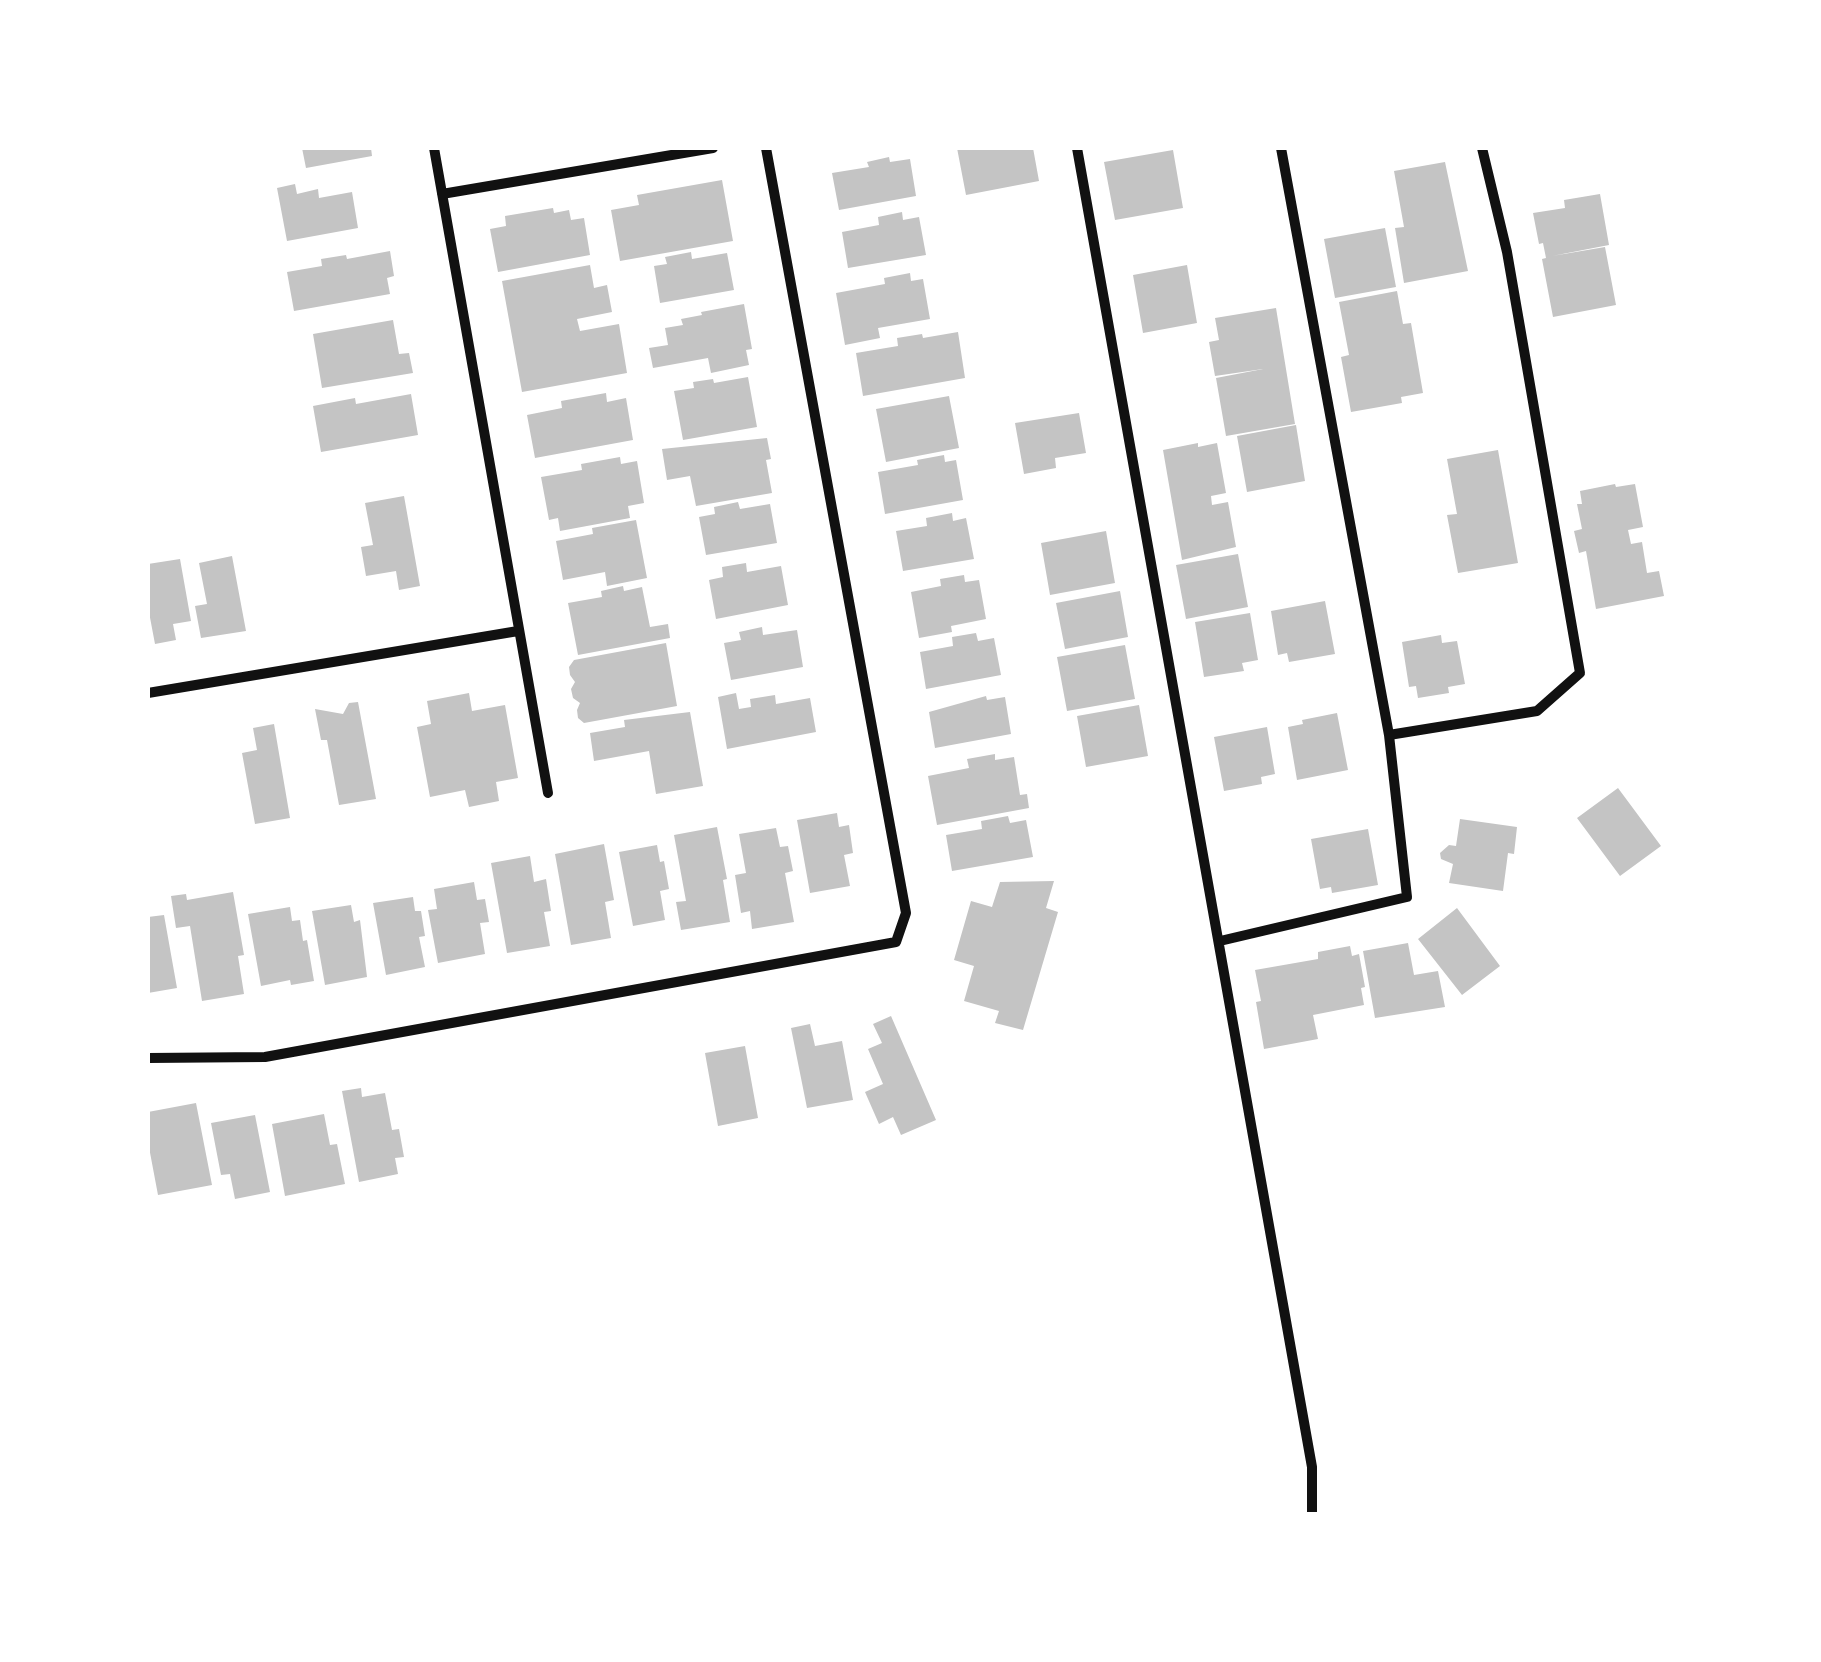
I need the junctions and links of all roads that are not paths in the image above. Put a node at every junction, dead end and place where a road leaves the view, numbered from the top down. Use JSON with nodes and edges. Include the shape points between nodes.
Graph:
{"nodes":[{"id":1,"x":434,"y":148,"type":"edge"},
{"id":2,"x":713,"y":148,"type":"edge"},
{"id":3,"x":766,"y":148,"type":"edge"},
{"id":4,"x":1077,"y":148,"type":"edge"},
{"id":5,"x":1281,"y":148,"type":"edge"},
{"id":6,"x":1482,"y":148,"type":"edge"},
{"id":7,"x":442,"y":194,"type":"junction"},
{"id":8,"x":518,"y":631,"type":"junction"},
{"id":9,"x":148,"y":693,"type":"edge"},
{"id":10,"x":1389,"y":735,"type":"junction"},
{"id":11,"x":548,"y":793,"type":"dead end"},
{"id":12,"x":1220,"y":941,"type":"junction"},
{"id":13,"x":148,"y":1058,"type":"edge"},
{"id":14,"x":1312,"y":1514,"type":"edge"}],
"edges":[{"from":1,"to":7,"type":"street"},
{"from":2,"to":7,"type":"street"},
{"from":3,"to":13,"type":"street","via":[[906,912],[896,942],[265,1057]]},
{"from":4,"to":12,"type":"street"},
{"from":5,"to":10,"type":"street"},
{"from":6,"to":10,"type":"street","via":[[1507,252],[1580,673],[1536,711]]},
{"from":7,"to":8,"type":"street"},
{"from":8,"to":9,"type":"street"},
{"from":8,"to":11,"type":"street"},
{"from":10,"to":12,"type":"street","via":[[1407,897]]},
{"from":12,"to":14,"type":"street","via":[[1312,1467]]}]}
